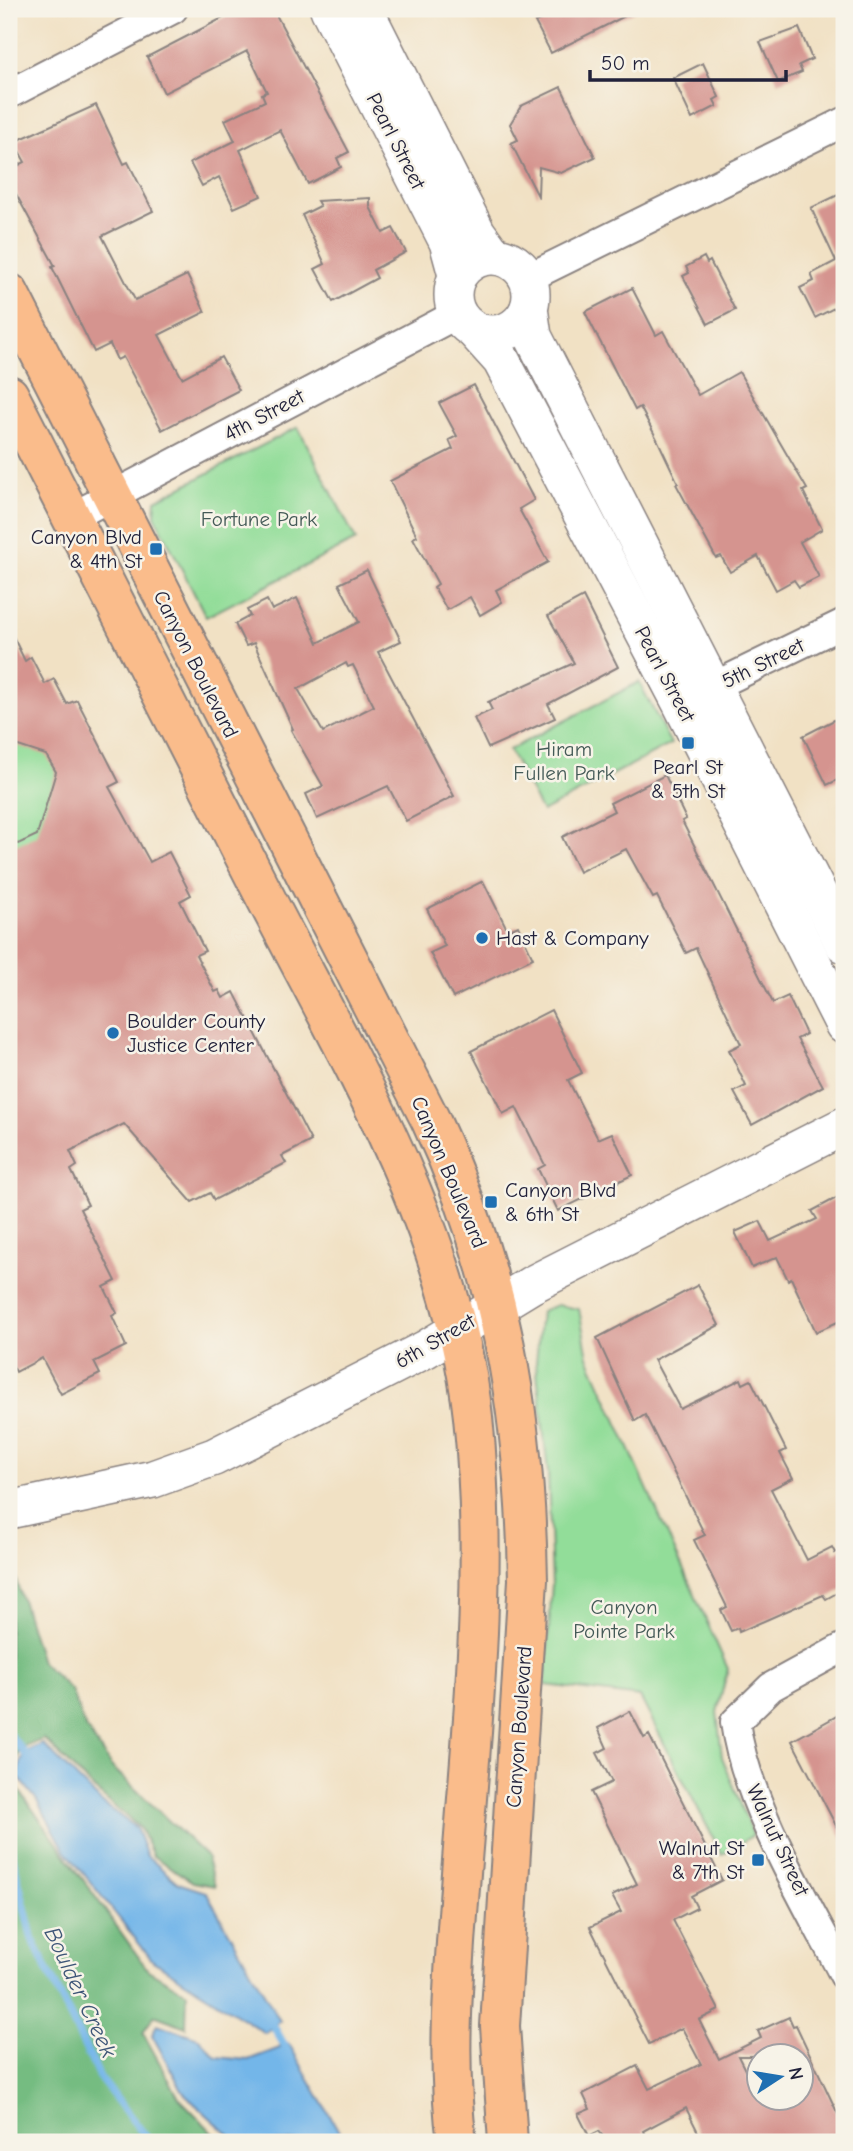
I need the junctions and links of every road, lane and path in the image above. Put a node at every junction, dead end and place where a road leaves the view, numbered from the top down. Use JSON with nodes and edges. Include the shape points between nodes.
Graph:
{"nodes":[{"id":1,"x":173,"y":9,"type":"edge"},
{"id":2,"x":329,"y":9,"type":"edge"},
{"id":3,"x":364,"y":9,"type":"edge"},
{"id":4,"x":9,"y":94,"type":"edge"},
{"id":5,"x":844,"y":122,"type":"edge"},
{"id":6,"x":493,"y":255,"type":"junction"},
{"id":7,"x":457,"y":275,"type":"junction"},
{"id":8,"x":9,"y":293,"type":"edge"},
{"id":9,"x":529,"y":293,"type":"junction"},
{"id":10,"x":465,"y":322,"type":"junction"},
{"id":11,"x":9,"y":395,"type":"edge"},
{"id":12,"x":112,"y":497,"type":"junction"},
{"id":13,"x":72,"y":517,"type":"junction"},
{"id":14,"x":844,"y":623,"type":"edge"},
{"id":15,"x":696,"y":695,"type":"junction"},
{"id":16,"x":844,"y":944,"type":"edge"},
{"id":17,"x":844,"y":1025,"type":"edge"},
{"id":18,"x":844,"y":1126,"type":"edge"},
{"id":19,"x":498,"y":1304,"type":"junction"},
{"id":20,"x":458,"y":1329,"type":"junction"},
{"id":21,"x":9,"y":1510,"type":"edge"},
{"id":22,"x":844,"y":1647,"type":"edge"},
{"id":23,"x":844,"y":1975,"type":"edge"},
{"id":24,"x":457,"y":2142,"type":"edge"},
{"id":25,"x":508,"y":2142,"type":"edge"}],
"edges":[{"from":1,"to":4,"type":"street"},
{"from":2,"to":7,"type":"street","name":"Pearl Street","via":[[448,243]]},
{"from":3,"to":6,"type":"street","name":"Pearl Street","via":[[477,233]]},
{"from":5,"to":9,"type":"street"},
{"from":6,"to":7,"type":"street","via":[[466,264]]},
{"from":6,"to":9,"type":"street","via":[[519,266]]},
{"from":7,"to":10,"type":"street","via":[[452,301]]},
{"from":8,"to":12,"type":"main road","name":"Canyon Boulevard"},
{"from":9,"to":10,"type":"street","via":[[516,326],[507,332],[496,335]]},
{"from":9,"to":15,"type":"street","name":"Pearl Street","via":[[533,336]]},
{"from":10,"to":12,"type":"street","name":"4th Street"},
{"from":10,"to":15,"type":"street","name":"Pearl Street","via":[[501,360]]},
{"from":11,"to":13,"type":"main road","name":"Canyon Boulevard"},
{"from":12,"to":13,"type":"street","name":"4th Street"},
{"from":12,"to":19,"type":"main road","name":"Canyon Boulevard","via":[[434,1128],[466,1205]]},
{"from":13,"to":20,"type":"main road","name":"Canyon Boulevard","via":[[397,1157],[449,1290]]},
{"from":14,"to":15,"type":"street","name":"5th Street"},
{"from":15,"to":16,"type":"street","name":"Pearl Street"},
{"from":15,"to":17,"type":"street","name":"Pearl Street"},
{"from":18,"to":19,"type":"street","name":"6th Street"},
{"from":19,"to":20,"type":"street","name":"6th Street"},
{"from":19,"to":25,"type":"main road","name":"Canyon Boulevard","via":[[519,1428],[528,1580],[500,2026]]},
{"from":20,"to":21,"type":"street","name":"6th Street","via":[[196,1465],[109,1490]]},
{"from":20,"to":24,"type":"main road","name":"Canyon Boulevard","via":[[473,1416],[481,1579],[455,1961],[452,2044]]},
{"from":22,"to":23,"type":"street","name":"Walnut Street","via":[[771,1687],[735,1723],[739,1751],[761,1810]]}]}
